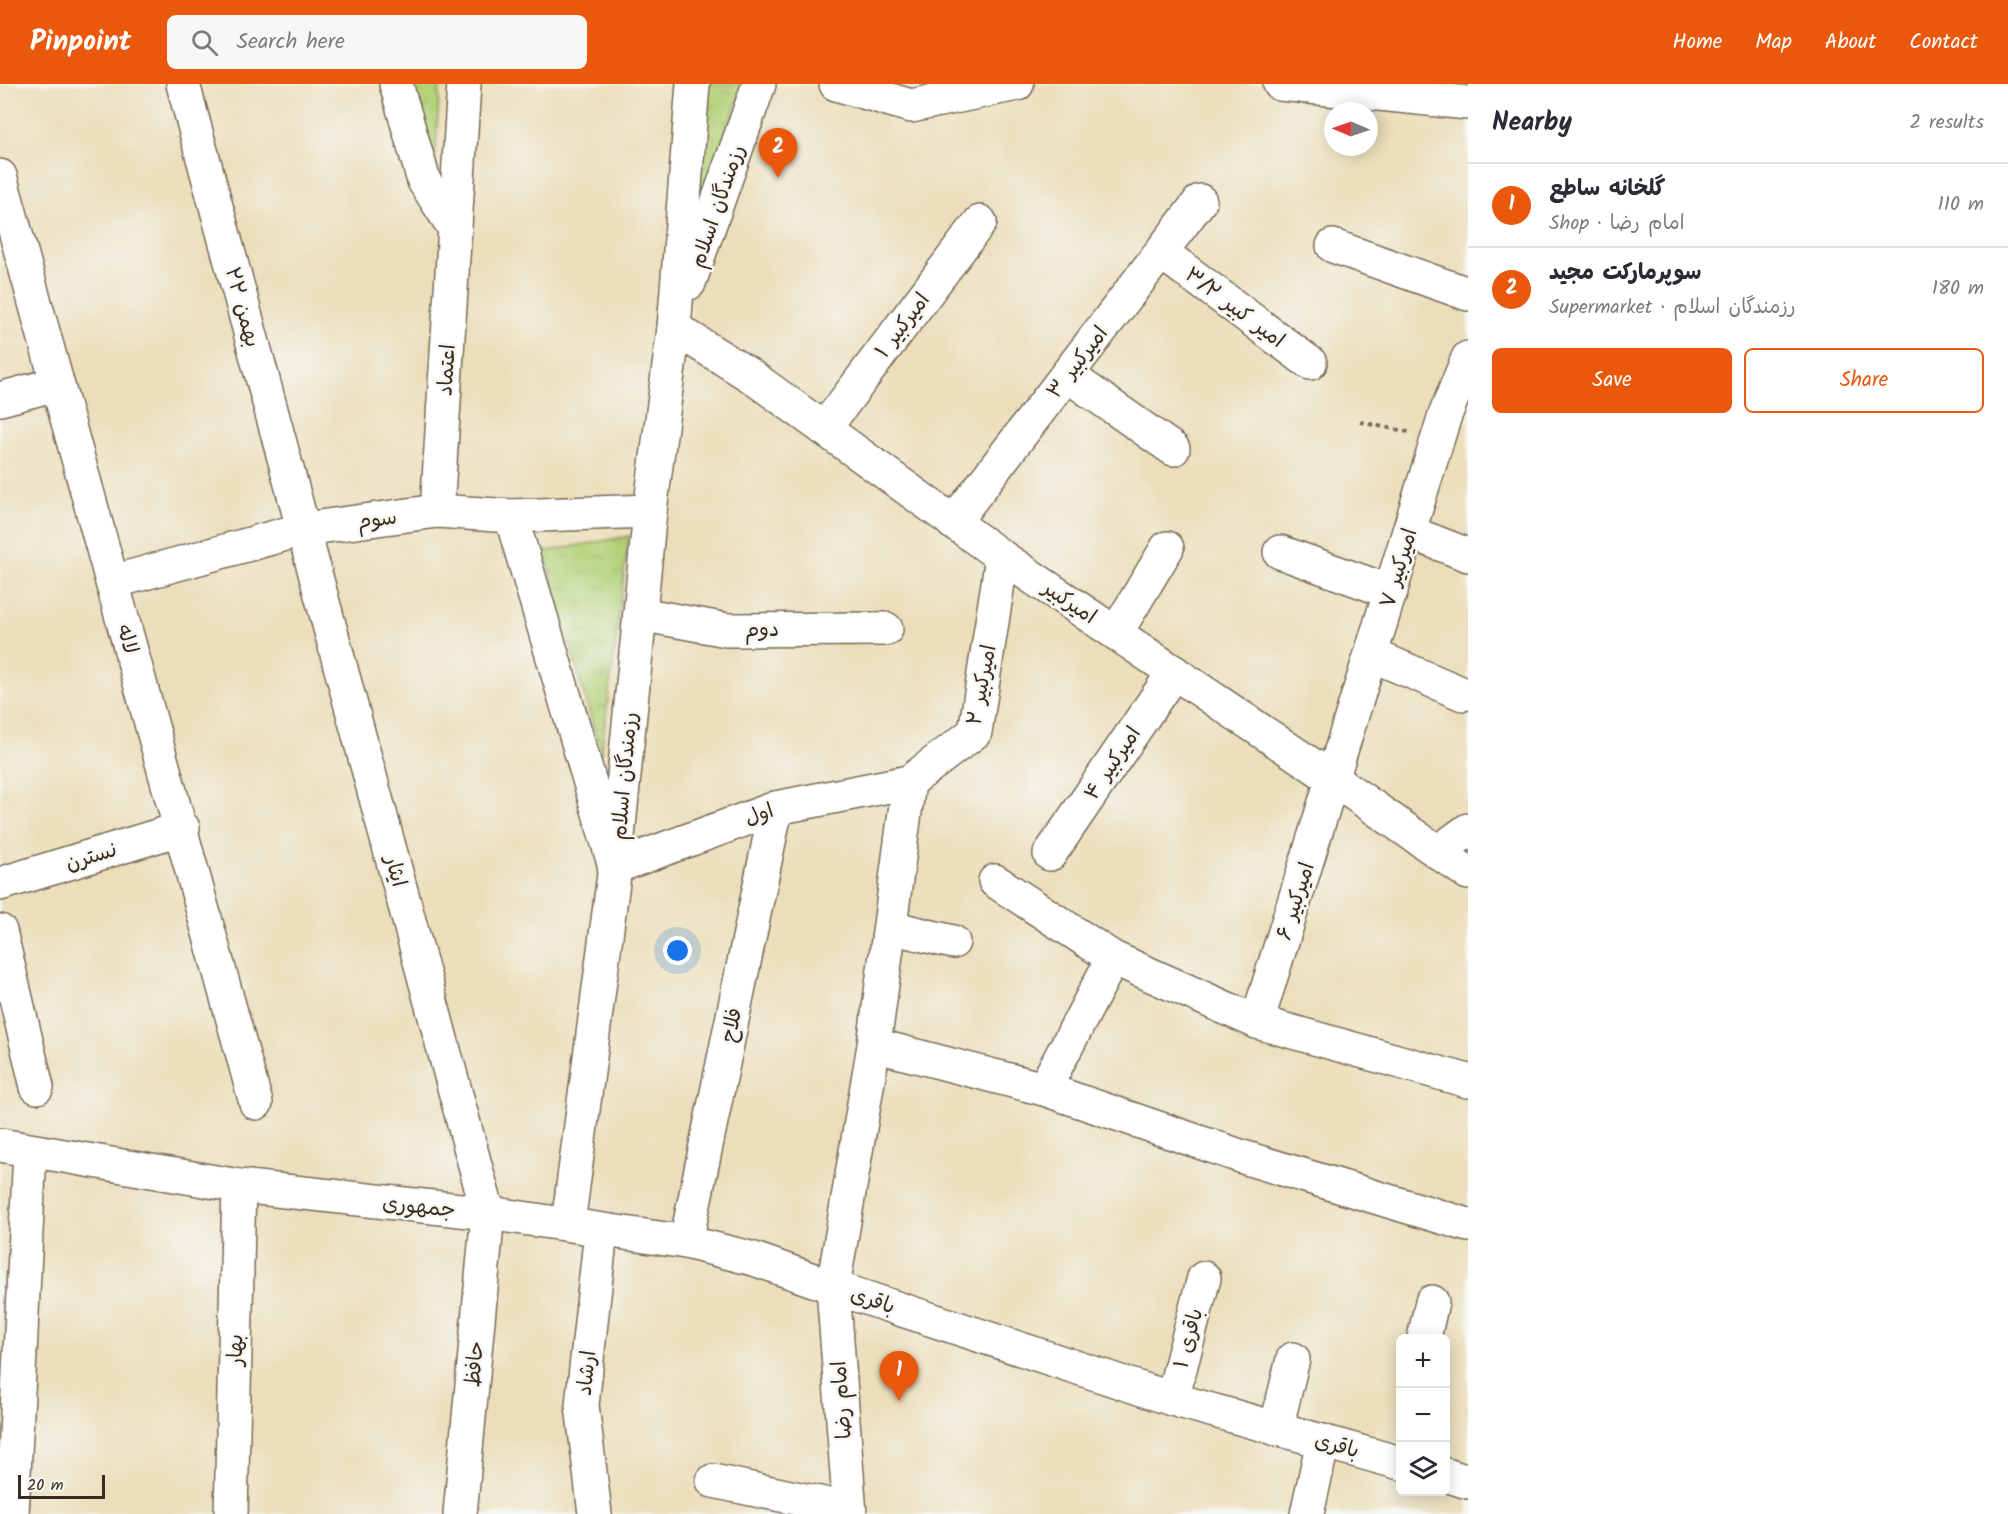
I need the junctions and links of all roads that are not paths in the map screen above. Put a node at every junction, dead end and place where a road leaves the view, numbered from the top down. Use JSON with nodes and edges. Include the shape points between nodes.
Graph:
{"nodes":[{"id":1,"x":183,"y":84,"type":"edge"},
{"id":2,"x":396,"y":84,"type":"edge"},
{"id":3,"x":464,"y":84,"type":"edge"},
{"id":4,"x":693,"y":84,"type":"edge"},
{"id":5,"x":759,"y":84,"type":"edge"},
{"id":6,"x":836,"y":84,"type":"edge"},
{"id":7,"x":1017,"y":84,"type":"edge"},
{"id":8,"x":1280,"y":84,"type":"edge"},
{"id":9,"x":889,"y":92,"type":"edge"},
{"id":10,"x":1468,"y":103,"type":"edge"},
{"id":11,"x":0,"y":176,"type":"edge"},
{"id":12,"x":1200,"y":201,"type":"dead end"},
{"id":13,"x":980,"y":222,"type":"dead end"},
{"id":14,"x":454,"y":229,"type":"junction"},
{"id":15,"x":1333,"y":246,"type":"dead end"},
{"id":16,"x":1161,"y":252,"type":"junction"},
{"id":17,"x":1468,"y":294,"type":"edge"},
{"id":18,"x":674,"y":328,"type":"junction"},
{"id":19,"x":1468,"y":358,"type":"edge"},
{"id":20,"x":1310,"y":363,"type":"dead end"},
{"id":21,"x":1067,"y":375,"type":"junction"},
{"id":22,"x":56,"y":384,"type":"junction"},
{"id":23,"x":0,"y":399,"type":"edge"},
{"id":24,"x":824,"y":429,"type":"junction"},
{"id":25,"x":1450,"y":429,"type":"edge"},
{"id":26,"x":1173,"y":449,"type":"dead end"},
{"id":27,"x":437,"y":511,"type":"junction"},
{"id":28,"x":650,"y":511,"type":"junction"},
{"id":29,"x":511,"y":516,"type":"junction"},
{"id":30,"x":953,"y":523,"type":"junction"},
{"id":31,"x":303,"y":529,"type":"junction"},
{"id":32,"x":1409,"y":532,"type":"junction"},
{"id":33,"x":1167,"y":548,"type":"dead end"},
{"id":34,"x":1280,"y":552,"type":"dead end"},
{"id":35,"x":1468,"y":555,"type":"edge"},
{"id":36,"x":1002,"y":557,"type":"junction"},
{"id":37,"x":112,"y":582,"type":"junction"},
{"id":38,"x":1391,"y":592,"type":"junction"},
{"id":39,"x":640,"y":614,"type":"junction"},
{"id":40,"x":886,"y":629,"type":"dead end"},
{"id":41,"x":1116,"y":633,"type":"junction"},
{"id":42,"x":1372,"y":655,"type":"junction"},
{"id":43,"x":1174,"y":672,"type":"junction"},
{"id":44,"x":1463,"y":694,"type":"dead end"},
{"id":45,"x":1333,"y":779,"type":"junction"},
{"id":46,"x":909,"y":782,"type":"junction"},
{"id":47,"x":776,"y":807,"type":"junction"},
{"id":48,"x":183,"y":828,"type":"junction"},
{"id":49,"x":1468,"y":830,"type":"edge"},
{"id":50,"x":1438,"y":852,"type":"junction"},
{"id":51,"x":1050,"y":854,"type":"dead end"},
{"id":52,"x":615,"y":867,"type":"junction"},
{"id":53,"x":1468,"y":873,"type":"edge"},
{"id":54,"x":995,"y":881,"type":"dead end"},
{"id":55,"x":0,"y":884,"type":"edge"},
{"id":56,"x":890,"y":927,"type":"junction"},
{"id":57,"x":0,"y":932,"type":"edge"},
{"id":58,"x":953,"y":942,"type":"dead end"},
{"id":59,"x":1113,"y":958,"type":"junction"},
{"id":60,"x":1257,"y":1022,"type":"junction"},
{"id":61,"x":874,"y":1045,"type":"junction"},
{"id":62,"x":1468,"y":1081,"type":"edge"},
{"id":63,"x":37,"y":1087,"type":"dead end"},
{"id":64,"x":1044,"y":1089,"type":"junction"},
{"id":65,"x":256,"y":1103,"type":"dead end"},
{"id":66,"x":15,"y":1148,"type":"edge"},
{"id":67,"x":239,"y":1186,"type":"junction"},
{"id":68,"x":488,"y":1214,"type":"junction"},
{"id":69,"x":568,"y":1224,"type":"junction"},
{"id":70,"x":1468,"y":1225,"type":"edge"},
{"id":71,"x":601,"y":1231,"type":"junction"},
{"id":72,"x":686,"y":1242,"type":"junction"},
{"id":73,"x":1204,"y":1278,"type":"dead end"},
{"id":74,"x":833,"y":1287,"type":"junction"},
{"id":75,"x":1432,"y":1302,"type":"dead end"},
{"id":76,"x":1425,"y":1334,"type":"edge"},
{"id":77,"x":1293,"y":1359,"type":"dead end"},
{"id":78,"x":1172,"y":1399,"type":"junction"},
{"id":79,"x":1276,"y":1429,"type":"junction"},
{"id":80,"x":1323,"y":1441,"type":"junction"},
{"id":81,"x":1396,"y":1459,"type":"edge"},
{"id":82,"x":1450,"y":1476,"type":"edge"},
{"id":83,"x":713,"y":1481,"type":"dead end"},
{"id":84,"x":1468,"y":1482,"type":"edge"},
{"id":85,"x":849,"y":1511,"type":"edge"},
{"id":86,"x":12,"y":1514,"type":"edge"},
{"id":87,"x":231,"y":1514,"type":"edge"},
{"id":88,"x":460,"y":1514,"type":"edge"},
{"id":89,"x":595,"y":1514,"type":"edge"},
{"id":90,"x":1307,"y":1514,"type":"edge"}],
"edges":[{"from":1,"to":31,"type":"street","name":"۲۲ بهمن"},
{"from":2,"to":14,"type":"street","via":[[424,181]]},
{"from":3,"to":14,"type":"street","name":"اعتماد"},
{"from":4,"to":18,"type":"street","name":"رزمندگان اسلام"},
{"from":5,"to":18,"type":"street","name":"رزمندگان اسلام"},
{"from":6,"to":9,"type":"street"},
{"from":7,"to":9,"type":"street","via":[[912,106]]},
{"from":8,"to":10,"type":"street"},
{"from":11,"to":22,"type":"street","name":"لاله"},
{"from":12,"to":16,"type":"street","name":"امیرکبیر ۳"},
{"from":13,"to":24,"type":"street","name":"امیرکبیر ۱"},
{"from":14,"to":27,"type":"street","name":"اعتماد"},
{"from":15,"to":17,"type":"street"},
{"from":16,"to":20,"type":"street","name":"امیر کبیر ۳/۲"},
{"from":16,"to":21,"type":"street","name":"امیرکبیر ۳"},
{"from":18,"to":24,"type":"street","name":"امیرکبیر","via":[[751,376]]},
{"from":18,"to":28,"type":"street","name":"رزمندگان اسلام"},
{"from":19,"to":25,"type":"street","name":"امیرکبیر ۷"},
{"from":21,"to":26,"type":"street"},
{"from":21,"to":30,"type":"street","name":"امیرکبیر ۳"},
{"from":22,"to":23,"type":"street"},
{"from":22,"to":37,"type":"street","name":"لاله"},
{"from":24,"to":30,"type":"street","name":"امیرکبیر"},
{"from":25,"to":32,"type":"street","name":"امیرکبیر ۷"},
{"from":27,"to":29,"type":"street","name":"سوم"},
{"from":27,"to":31,"type":"street","name":"سوم"},
{"from":28,"to":29,"type":"street","name":"سوم"},
{"from":28,"to":39,"type":"street","name":"رزمندگان اسلام"},
{"from":29,"to":52,"type":"street"},
{"from":30,"to":36,"type":"street","name":"امیرکبیر"},
{"from":31,"to":37,"type":"street","name":"سوم"},
{"from":31,"to":68,"type":"street","name":"ایثار"},
{"from":32,"to":35,"type":"street"},
{"from":32,"to":38,"type":"street","name":"امیرکبیر ۷"},
{"from":33,"to":41,"type":"street"},
{"from":34,"to":38,"type":"street"},
{"from":36,"to":41,"type":"street","name":"امیرکبیر"},
{"from":36,"to":46,"type":"street","name":"امیرکبیر ۲","via":[[975,732]]},
{"from":37,"to":48,"type":"street","name":"لاله"},
{"from":38,"to":42,"type":"street","name":"امیرکبیر ۷"},
{"from":39,"to":40,"type":"street","name":"دوم","via":[[727,630]]},
{"from":39,"to":52,"type":"street","name":"رزمندگان اسلام"},
{"from":41,"to":43,"type":"street","name":"امیرکبیر"},
{"from":42,"to":44,"type":"street"},
{"from":42,"to":45,"type":"street","name":"امیرکبیر ۷"},
{"from":43,"to":45,"type":"street","name":"امیرکبیر"},
{"from":43,"to":51,"type":"street","name":"امیرکبیر ۴"},
{"from":45,"to":50,"type":"street","name":"امیرکبیر"},
{"from":45,"to":60,"type":"street","name":"امیرکبیر ۶"},
{"from":46,"to":47,"type":"street","name":"اول"},
{"from":46,"to":56,"type":"street","name":"باقری"},
{"from":47,"to":52,"type":"street","name":"اول"},
{"from":47,"to":72,"type":"street","name":"فلاح"},
{"from":48,"to":55,"type":"street","name":"نسترن"},
{"from":48,"to":65,"type":"street","name":"لاله"},
{"from":49,"to":50,"type":"street"},
{"from":50,"to":53,"type":"street","name":"امیرکبیر"},
{"from":52,"to":69,"type":"street","name":"رزمندگان اسلام"},
{"from":54,"to":59,"type":"street"},
{"from":56,"to":58,"type":"street"},
{"from":56,"to":61,"type":"street","name":"باقری"},
{"from":57,"to":63,"type":"street"},
{"from":59,"to":60,"type":"street"},
{"from":59,"to":64,"type":"street"},
{"from":60,"to":62,"type":"street"},
{"from":61,"to":64,"type":"street"},
{"from":61,"to":74,"type":"street","name":"باقری"},
{"from":64,"to":70,"type":"street","via":[[1246,1158]]},
{"from":66,"to":67,"type":"street","name":"جمهوری"},
{"from":66,"to":86,"type":"street"},
{"from":67,"to":68,"type":"street","name":"جمهوری"},
{"from":67,"to":87,"type":"street","name":"بهار"},
{"from":68,"to":69,"type":"street","name":"جمهوری"},
{"from":68,"to":88,"type":"street","name":"حافظ"},
{"from":69,"to":71,"type":"street","name":"جمهوری"},
{"from":71,"to":72,"type":"street","name":"جمهوری"},
{"from":71,"to":89,"type":"street","name":"ارشاد","via":[[582,1405]]},
{"from":72,"to":74,"type":"street","name":"جمهوری","via":[[754,1259]]},
{"from":73,"to":78,"type":"street","name":"باقری ۱"},
{"from":74,"to":78,"type":"street","name":"باقری"},
{"from":74,"to":85,"type":"street","name":"امام رضا"},
{"from":75,"to":76,"type":"street"},
{"from":77,"to":79,"type":"street"},
{"from":78,"to":79,"type":"street","name":"باقری"},
{"from":79,"to":80,"type":"street","name":"باقری"},
{"from":80,"to":81,"type":"street","name":"باقری"},
{"from":80,"to":90,"type":"street"},
{"from":82,"to":84,"type":"street"},
{"from":83,"to":85,"type":"street"}]}
